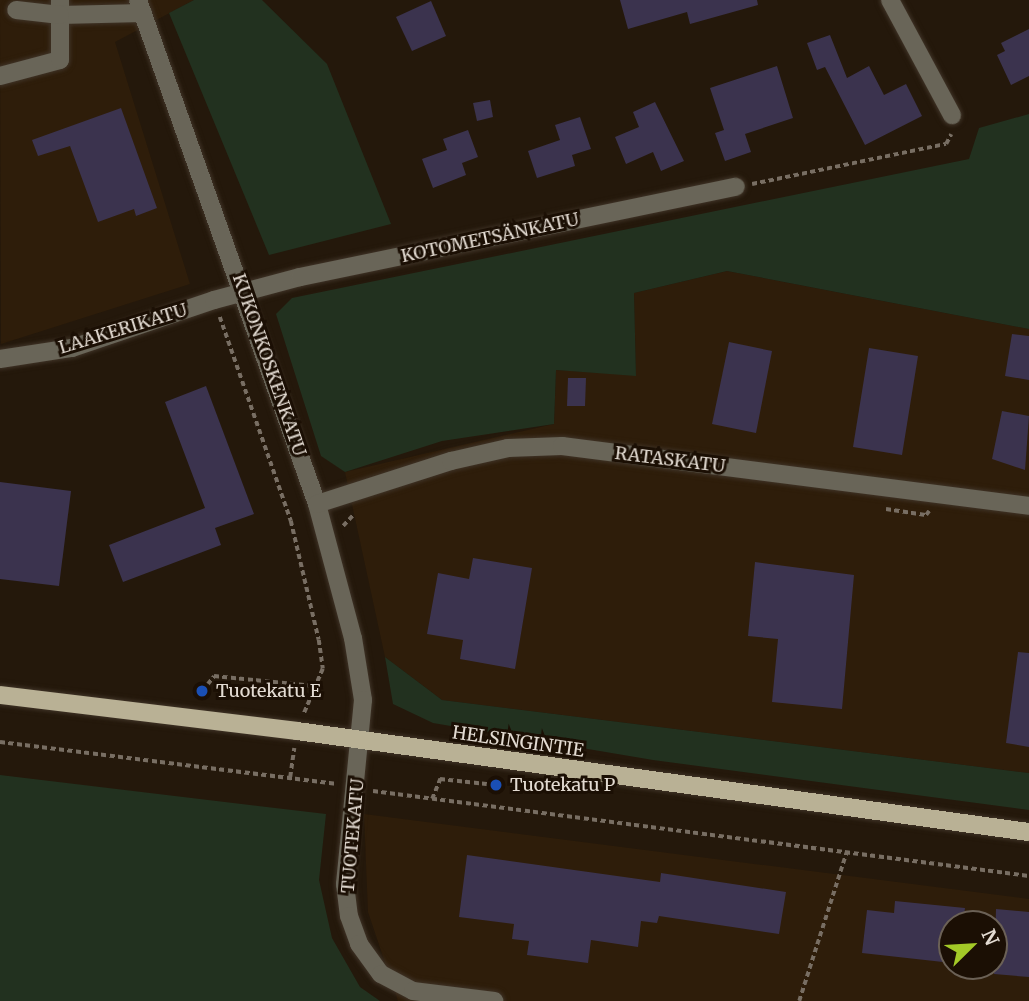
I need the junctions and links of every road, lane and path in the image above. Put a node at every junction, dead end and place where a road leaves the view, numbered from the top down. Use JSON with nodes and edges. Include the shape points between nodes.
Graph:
{"nodes":[{"id":1,"x":890,"y":0,"type":"edge"},
{"id":2,"x":60,"y":7,"type":"edge"},
{"id":3,"x":141,"y":7,"type":"edge"},
{"id":4,"x":16,"y":10,"type":"dead end"},
{"id":5,"x":0,"y":76,"type":"edge"},
{"id":6,"x":952,"y":115,"type":"joint"},
{"id":7,"x":736,"y":187,"type":"joint"},
{"id":8,"x":244,"y":291,"type":"junction"},
{"id":9,"x":214,"y":300,"type":"junction"},
{"id":10,"x":0,"y":359,"type":"edge"},
{"id":11,"x":944,"y":495,"type":"junction"},
{"id":12,"x":317,"y":505,"type":"junction"},
{"id":13,"x":1029,"y":506,"type":"edge"},
{"id":14,"x":871,"y":507,"type":"dead end"},
{"id":15,"x":361,"y":509,"type":"dead end"},
{"id":16,"x":329,"y":543,"type":"junction"},
{"id":17,"x":299,"y":552,"type":"junction"},
{"id":18,"x":315,"y":686,"type":"junction"},
{"id":19,"x":202,"y":691,"type":"dead end"},
{"id":20,"x":0,"y":695,"type":"edge"},
{"id":21,"x":297,"y":731,"type":"junction"},
{"id":22,"x":360,"y":740,"type":"junction"},
{"id":23,"x":0,"y":741,"type":"edge"},
{"id":24,"x":290,"y":777,"type":"junction"},
{"id":25,"x":496,"y":785,"type":"dead end"},
{"id":26,"x":357,"y":788,"type":"junction"},
{"id":27,"x":432,"y":799,"type":"junction"},
{"id":28,"x":1029,"y":832,"type":"edge"},
{"id":29,"x":847,"y":851,"type":"junction"},
{"id":30,"x":1029,"y":876,"type":"edge"},
{"id":31,"x":494,"y":1001,"type":"edge"},
{"id":32,"x":799,"y":1001,"type":"edge"}],
"edges":[{"from":1,"to":6,"type":"street"},
{"from":2,"to":3,"type":"street"},
{"from":2,"to":4,"type":"street"},
{"from":2,"to":5,"type":"street","via":[[60,60]]},
{"from":3,"to":8,"type":"street","name":"KUKONKOSKENKATU"},
{"from":6,"to":7,"type":"path","via":[[955,128],[946,144]]},
{"from":7,"to":8,"type":"street","name":"KOTOMETSÄNKATU"},
{"from":8,"to":9,"type":"street","name":"LAAKERIKATU"},
{"from":8,"to":12,"type":"street","name":"KUKONKOSKENKATU"},
{"from":9,"to":10,"type":"street","name":"LAAKERIKATU","via":[[72,348]]},
{"from":9,"to":17,"type":"path"},
{"from":11,"to":12,"type":"street","name":"RATASKATU","via":[[562,446],[508,448],[451,461]]},
{"from":11,"to":13,"type":"street","name":"RATASKATU"},
{"from":11,"to":14,"type":"path","via":[[926,515]]},
{"from":12,"to":16,"type":"street","name":"KUKONKOSKENKATU"},
{"from":15,"to":16,"type":"path","via":[[344,520],[341,539]]},
{"from":16,"to":17,"type":"path"},
{"from":16,"to":22,"type":"street","name":"KUKONKOSKENKATU","via":[[363,700]]},
{"from":17,"to":18,"type":"path","via":[[323,668]]},
{"from":18,"to":19,"type":"path","via":[[214,676]]},
{"from":18,"to":21,"type":"path"},
{"from":20,"to":21,"type":"main road","name":"HELSINGINTIE"},
{"from":21,"to":22,"type":"main road","name":"HELSINGINTIE"},
{"from":21,"to":24,"type":"path"},
{"from":22,"to":26,"type":"street","name":"TUOTEKATU"},
{"from":22,"to":28,"type":"main road","name":"HELSINGINTIE"},
{"from":23,"to":24,"type":"path"},
{"from":24,"to":26,"type":"path"},
{"from":25,"to":27,"type":"path","via":[[440,779]]},
{"from":26,"to":27,"type":"path"},
{"from":26,"to":31,"type":"street","name":"TUOTEKATU","via":[[345,884],[359,944],[381,974],[412,990]]},
{"from":27,"to":29,"type":"path"},
{"from":29,"to":30,"type":"path"},
{"from":29,"to":32,"type":"path"}]}
